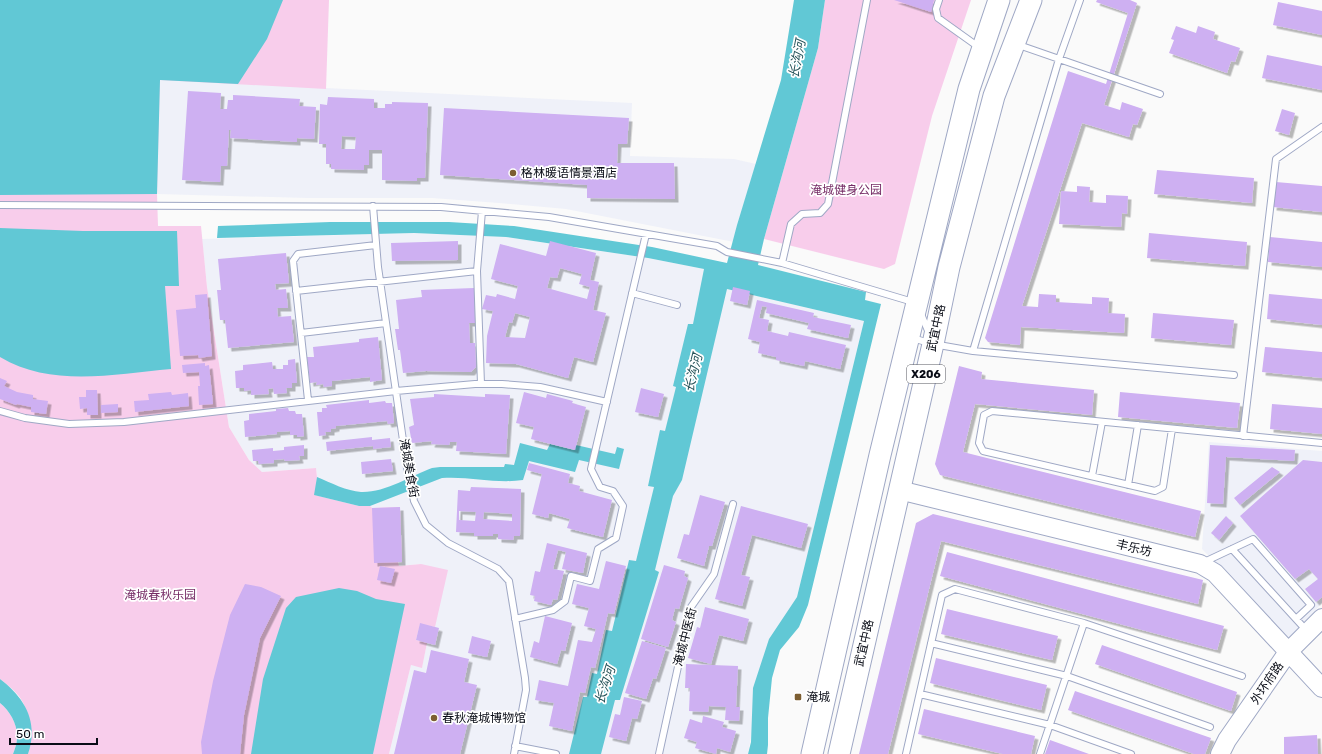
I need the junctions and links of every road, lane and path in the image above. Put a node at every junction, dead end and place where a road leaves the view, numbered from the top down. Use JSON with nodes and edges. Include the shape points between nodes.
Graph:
{"nodes":[{"id":1,"x":867,"y":0,"type":"edge"},
{"id":2,"x":939,"y":0,"type":"edge"},
{"id":3,"x":1031,"y":0,"type":"edge"},
{"id":4,"x":1080,"y":0,"type":"edge"},
{"id":5,"x":999,"y":1,"type":"edge"},
{"id":6,"x":1015,"y":44,"type":"junction"},
{"id":7,"x":982,"y":49,"type":"junction"},
{"id":8,"x":1059,"y":59,"type":"junction"},
{"id":9,"x":1160,"y":94,"type":"dead end"},
{"id":10,"x":1322,"y":127,"type":"edge"},
{"id":11,"x":0,"y":205,"type":"edge"},
{"id":12,"x":373,"y":206,"type":"junction"},
{"id":13,"x":482,"y":211,"type":"junction"},
{"id":14,"x":646,"y":234,"type":"junction"},
{"id":15,"x":376,"y":245,"type":"junction"},
{"id":16,"x":782,"y":263,"type":"junction"},
{"id":17,"x":477,"y":271,"type":"junction"},
{"id":18,"x":380,"y":281,"type":"junction"},
{"id":19,"x":296,"y":290,"type":"junction"},
{"id":20,"x":632,"y":293,"type":"junction"},
{"id":21,"x":916,"y":303,"type":"junction"},
{"id":22,"x":677,"y":305,"type":"dead end"},
{"id":23,"x":386,"y":323,"type":"junction"},
{"id":24,"x":301,"y":333,"type":"junction"},
{"id":25,"x":908,"y":338,"type":"junction"},
{"id":26,"x":933,"y":344,"type":"junction"},
{"id":27,"x":973,"y":351,"type":"junction"},
{"id":28,"x":1234,"y":374,"type":"dead end"},
{"id":29,"x":481,"y":384,"type":"junction"},
{"id":30,"x":396,"y":390,"type":"junction"},
{"id":31,"x":308,"y":400,"type":"junction"},
{"id":32,"x":607,"y":402,"type":"junction"},
{"id":33,"x":0,"y":411,"type":"edge"},
{"id":34,"x":1102,"y":422,"type":"junction"},
{"id":35,"x":1138,"y":426,"type":"junction"},
{"id":36,"x":1172,"y":429,"type":"junction"},
{"id":37,"x":1243,"y":436,"type":"junction"},
{"id":38,"x":1322,"y":443,"type":"edge"},
{"id":39,"x":1092,"y":476,"type":"junction"},
{"id":40,"x":1128,"y":485,"type":"junction"},
{"id":41,"x":899,"y":490,"type":"junction"},
{"id":42,"x":732,"y":504,"type":"dead end"},
{"id":43,"x":1232,"y":549,"type":"junction"},
{"id":44,"x":1200,"y":564,"type":"junction"},
{"id":45,"x":1296,"y":618,"type":"junction"},
{"id":46,"x":1322,"y":618,"type":"edge"},
{"id":47,"x":515,"y":619,"type":"junction"},
{"id":48,"x":1084,"y":623,"type":"junction"},
{"id":49,"x":1308,"y":632,"type":"junction"},
{"id":50,"x":931,"y":643,"type":"junction"},
{"id":51,"x":1288,"y":652,"type":"junction"},
{"id":52,"x":1067,"y":676,"type":"junction"},
{"id":53,"x":1242,"y":676,"type":"dead end"},
{"id":54,"x":1322,"y":688,"type":"edge"},
{"id":55,"x":920,"y":694,"type":"junction"},
{"id":56,"x":1050,"y":725,"type":"junction"},
{"id":57,"x":1210,"y":727,"type":"dead end"},
{"id":58,"x":515,"y":746,"type":"junction"},
{"id":59,"x":514,"y":754,"type":"edge"},
{"id":60,"x":556,"y":754,"type":"edge"},
{"id":61,"x":659,"y":754,"type":"edge"},
{"id":62,"x":812,"y":754,"type":"edge"},
{"id":63,"x":839,"y":754,"type":"edge"},
{"id":64,"x":906,"y":754,"type":"edge"},
{"id":65,"x":1040,"y":754,"type":"edge"},
{"id":66,"x":1131,"y":754,"type":"edge"},
{"id":67,"x":1220,"y":754,"type":"edge"}],
"edges":[{"from":1,"to":16,"type":"lane","via":[[828,204],[820,213],[802,214],[791,224]]},
{"from":2,"to":7,"type":"lane","via":[[936,9],[938,18]]},
{"from":3,"to":6,"type":"main road","name":"武宜中路","number":"X206"},
{"from":4,"to":8,"type":"lane"},
{"from":5,"to":7,"type":"main road","name":"武宜中路","number":"X206"},
{"from":6,"to":8,"type":"lane"},
{"from":6,"to":26,"type":"main road","name":"武宜中路","number":"X206","via":[[994,96],[949,267]]},
{"from":7,"to":21,"type":"main road","name":"武宜中路","number":"X206","via":[[969,89]]},
{"from":8,"to":9,"type":"lane"},
{"from":8,"to":27,"type":"lane"},
{"from":10,"to":37,"type":"lane","via":[[1276,159]]},
{"from":11,"to":12,"type":"lane"},
{"from":12,"to":13,"type":"lane","via":[[441,207]]},
{"from":12,"to":15,"type":"lane","name":"淹城美食街"},
{"from":13,"to":14,"type":"lane","via":[[549,217]]},
{"from":13,"to":17,"type":"lane"},
{"from":14,"to":16,"type":"lane","via":[[718,246],[727,252]]},
{"from":14,"to":20,"type":"lane"},
{"from":15,"to":18,"type":"lane","name":"淹城美食街"},
{"from":15,"to":19,"type":"lane","via":[[298,254],[293,261]]},
{"from":16,"to":21,"type":"lane"},
{"from":17,"to":18,"type":"lane"},
{"from":17,"to":29,"type":"lane"},
{"from":18,"to":19,"type":"lane"},
{"from":18,"to":23,"type":"lane","name":"淹城美食街"},
{"from":19,"to":24,"type":"lane"},
{"from":20,"to":22,"type":"lane"},
{"from":20,"to":32,"type":"lane"},
{"from":21,"to":25,"type":"main road","name":"武宜中路","number":"X206"},
{"from":21,"to":26,"type":"lane"},
{"from":23,"to":24,"type":"lane"},
{"from":23,"to":30,"type":"lane","name":"淹城美食街"},
{"from":24,"to":31,"type":"lane"},
{"from":25,"to":26,"type":"lane"},
{"from":25,"to":62,"type":"main road","name":"武宜中路","number":"X206"},
{"from":26,"to":27,"type":"lane"},
{"from":26,"to":41,"type":"main road","name":"武宜中路","number":"X206"},
{"from":27,"to":28,"type":"lane"},
{"from":29,"to":30,"type":"lane"},
{"from":29,"to":32,"type":"lane","via":[[540,387]]},
{"from":30,"to":31,"type":"lane"},
{"from":30,"to":47,"type":"lane","name":"淹城美食街","via":[[414,501],[426,524],[448,543],[498,569],[509,581]]},
{"from":31,"to":33,"type":"lane","via":[[124,422],[69,424],[25,418]]},
{"from":32,"to":47,"type":"lane","via":[[591,469],[600,487],[613,490],[623,506],[616,538],[598,549],[590,581],[571,576],[565,601],[553,610]]},
{"from":34,"to":35,"type":"lane"},
{"from":34,"to":39,"type":"lane"},
{"from":34,"to":39,"type":"lane","via":[[992,411],[984,415],[979,443],[983,451]]},
{"from":35,"to":36,"type":"lane"},
{"from":35,"to":40,"type":"lane"},
{"from":36,"to":37,"type":"lane"},
{"from":36,"to":40,"type":"lane","via":[[1163,487],[1156,492]]},
{"from":37,"to":38,"type":"lane"},
{"from":39,"to":40,"type":"lane"},
{"from":41,"to":44,"type":"street","name":"丰乐坊"},
{"from":41,"to":63,"type":"main road","name":"武宜中路","number":"X206"},
{"from":42,"to":61,"type":"lane","name":"淹城中医街","via":[[714,574],[691,607]]},
{"from":43,"to":44,"type":"lane"},
{"from":43,"to":45,"type":"lane"},
{"from":43,"to":45,"type":"lane","via":[[1253,539],[1311,605]]},
{"from":44,"to":51,"type":"street","name":"丰乐坊","via":[[1215,573]]},
{"from":45,"to":49,"type":"lane"},
{"from":46,"to":49,"type":"street","name":"外环府路"},
{"from":47,"to":58,"type":"lane","name":"淹城美食街","via":[[526,690]]},
{"from":48,"to":50,"type":"lane","via":[[955,589],[942,595]]},
{"from":48,"to":52,"type":"lane"},
{"from":48,"to":53,"type":"lane"},
{"from":49,"to":51,"type":"street","name":"外环府路"},
{"from":50,"to":52,"type":"lane"},
{"from":50,"to":55,"type":"lane"},
{"from":51,"to":54,"type":"street","name":"丰乐坊"},
{"from":51,"to":67,"type":"street","name":"外环府路"},
{"from":52,"to":56,"type":"lane"},
{"from":52,"to":57,"type":"lane"},
{"from":55,"to":56,"type":"lane"},
{"from":55,"to":64,"type":"lane"},
{"from":56,"to":65,"type":"lane"},
{"from":56,"to":66,"type":"lane"},
{"from":58,"to":59,"type":"lane","name":"淹城美食街"},
{"from":58,"to":60,"type":"lane"}]}
